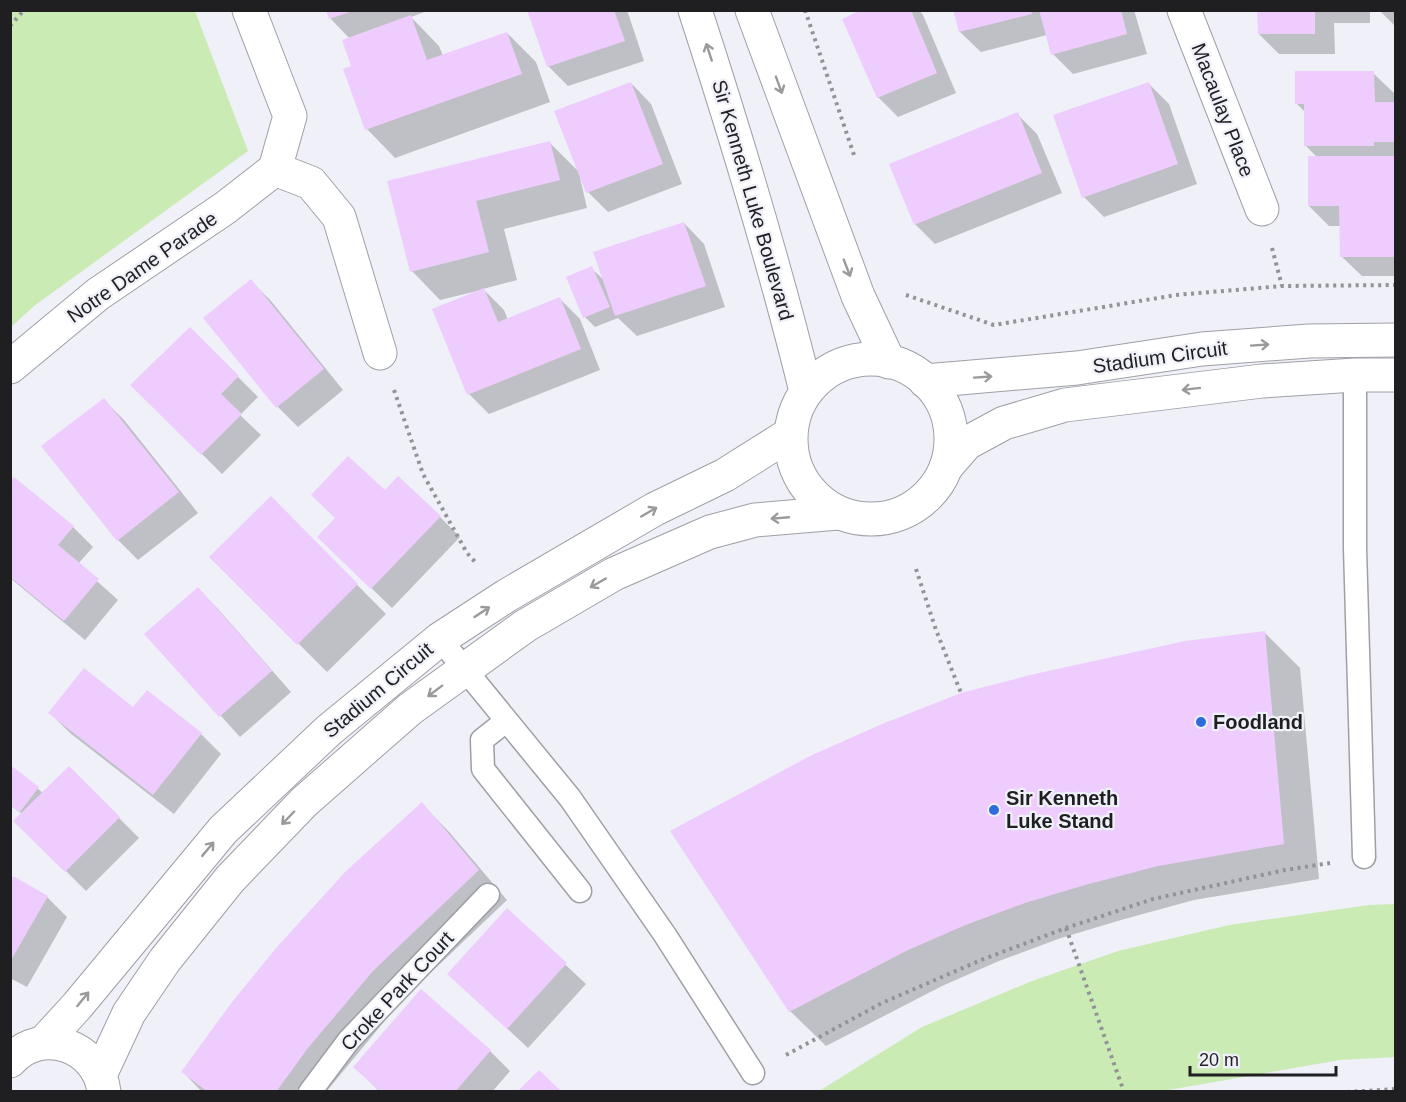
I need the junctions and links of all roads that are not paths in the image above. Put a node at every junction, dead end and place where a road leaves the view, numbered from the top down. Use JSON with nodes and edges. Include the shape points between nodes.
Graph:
{"nodes":[{"id":1,"x":249,"y":10,"type":"edge"},
{"id":2,"x":695,"y":10,"type":"edge"},
{"id":3,"x":752,"y":10,"type":"edge"},
{"id":4,"x":1184,"y":10,"type":"edge"},
{"id":5,"x":275,"y":169,"type":"junction"},
{"id":6,"x":1262,"y":209,"type":"dead end"},
{"id":7,"x":1395,"y":340,"type":"edge"},
{"id":8,"x":381,"y":353,"type":"road end"},
{"id":9,"x":889,"y":362,"type":"junction"},
{"id":10,"x":10,"y":367,"type":"edge"},
{"id":11,"x":1355,"y":375,"type":"junction"},
{"id":12,"x":1395,"y":375,"type":"edge"},
{"id":13,"x":925,"y":381,"type":"junction"},
{"id":14,"x":806,"y":391,"type":"junction"},
{"id":15,"x":790,"y":434,"type":"junction"},
{"id":16,"x":946,"y":467,"type":"junction"},
{"id":17,"x":838,"y":513,"type":"junction"},
{"id":18,"x":440,"y":639,"type":"junction"},
{"id":19,"x":464,"y":669,"type":"junction"},
{"id":20,"x":506,"y":721,"type":"junction"},
{"id":21,"x":1364,"y":857,"type":"road end"},
{"id":22,"x":580,"y":891,"type":"dead end"},
{"id":23,"x":488,"y":895,"type":"dead end"},
{"id":24,"x":23,"y":1049,"type":"edge"},
{"id":25,"x":753,"y":1073,"type":"road end"},
{"id":26,"x":104,"y":1087,"type":"edge"},
{"id":27,"x":310,"y":1092,"type":"edge"}],
"edges":[{"from":1,"to":5,"type":"street","via":[[290,116]]},
{"from":14,"to":2,"type":"street","name":"Sir Kenneth Luke Boulevard","one_way":true,"via":[[747,171]]},
{"from":3,"to":9,"type":"street","one_way":true,"via":[[858,296]]},
{"from":4,"to":6,"type":"street","name":"Macaulay Place"},
{"from":5,"to":8,"type":"street","via":[[311,183],[339,217]]},
{"from":5,"to":10,"type":"street","name":"Notre Dame Parade","via":[[225,208],[98,294]]},
{"from":13,"to":7,"type":"street","name":"Stadium Circuit","one_way":true,"via":[[1077,368],[1202,349]]},
{"from":9,"to":13,"type":"street","via":[[908,368]]},
{"from":9,"to":14,"type":"street","via":[[866,359],[843,364]]},
{"from":11,"to":12,"type":"street","name":"Stadium Circuit"},
{"from":11,"to":16,"type":"street","name":"Stadium Circuit","one_way":true,"via":[[1262,381],[1065,405],[1004,423],[967,443]]},
{"from":11,"to":21,"type":"lane","via":[[1355,548]]},
{"from":13,"to":16,"type":"street","via":[[940,399],[949,420],[951,444]]},
{"from":14,"to":15,"type":"street"},
{"from":15,"to":17,"type":"street","via":[[793,458],[802,481],[817,500]]},
{"from":18,"to":15,"type":"street","name":"Stadium Circuit","one_way":true,"via":[[655,508],[724,475]]},
{"from":16,"to":17,"type":"street","via":[[925,499],[909,510],[886,518],[862,519]]},
{"from":17,"to":19,"type":"street","name":"Stadium Circuit","one_way":true,"via":[[754,520],[710,532],[614,574],[525,626]]},
{"from":18,"to":19,"type":"lane"},
{"from":24,"to":18,"type":"street","name":"Stadium Circuit","one_way":true,"via":[[77,1006],[223,830],[329,730]]},
{"from":19,"to":20,"type":"lane"},
{"from":19,"to":26,"type":"street","name":"Stadium Circuit","one_way":true,"via":[[304,802],[230,879],[165,960],[129,1013]]},
{"from":20,"to":22,"type":"lane","via":[[482,741],[483,769]]},
{"from":20,"to":25,"type":"lane","via":[[577,807]]},
{"from":23,"to":27,"type":"lane","name":"Croke Park Court","via":[[349,1040]]},
{"from":24,"to":26,"type":"street","via":[[61,1043],[78,1049],[91,1060]]}]}
